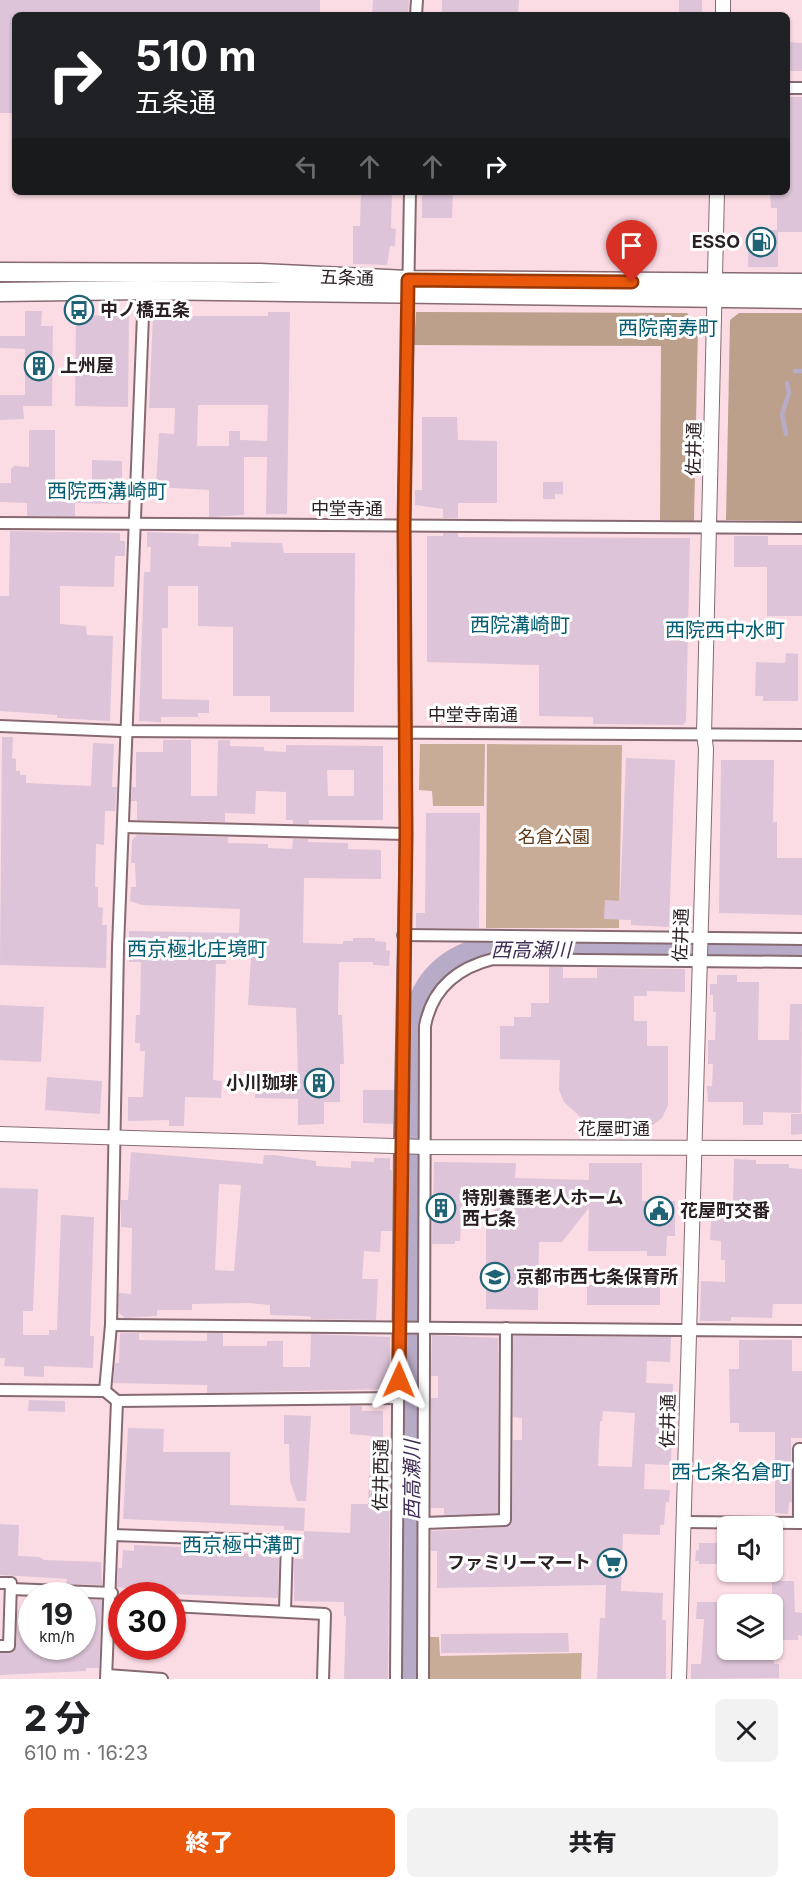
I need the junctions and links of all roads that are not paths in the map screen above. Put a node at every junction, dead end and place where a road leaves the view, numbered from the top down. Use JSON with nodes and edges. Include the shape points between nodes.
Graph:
{"nodes":[{"id":1,"x":410,"y":195,"type":"edge"},
{"id":2,"x":717,"y":195,"type":"edge"},
{"id":3,"x":0,"y":272,"type":"edge"},
{"id":4,"x":802,"y":284,"type":"edge"},
{"id":5,"x":408,"y":287,"type":"junction"},
{"id":6,"x":144,"y":290,"type":"junction"},
{"id":7,"x":715,"y":290,"type":"junction"},
{"id":8,"x":0,"y":292,"type":"edge"},
{"id":9,"x":802,"y":299,"type":"edge"},
{"id":10,"x":0,"y":523,"type":"edge"},
{"id":11,"x":134,"y":525,"type":"junction"},
{"id":12,"x":404,"y":526,"type":"junction"},
{"id":13,"x":711,"y":527,"type":"junction"},
{"id":14,"x":802,"y":528,"type":"edge"},
{"id":15,"x":0,"y":726,"type":"edge"},
{"id":16,"x":128,"y":730,"type":"junction"},
{"id":17,"x":405,"y":732,"type":"junction"},
{"id":18,"x":704,"y":734,"type":"junction"},
{"id":19,"x":802,"y":735,"type":"edge"},
{"id":20,"x":124,"y":827,"type":"junction"},
{"id":21,"x":406,"y":834,"type":"junction"},
{"id":22,"x":404,"y":935,"type":"junction"},
{"id":23,"x":802,"y":939,"type":"edge"},
{"id":24,"x":699,"y":941,"type":"junction"},
{"id":25,"x":698,"y":960,"type":"junction"},
{"id":26,"x":802,"y":962,"type":"edge"},
{"id":27,"x":0,"y":1134,"type":"edge"},
{"id":28,"x":114,"y":1137,"type":"junction"},
{"id":29,"x":403,"y":1146,"type":"junction"},
{"id":30,"x":424,"y":1147,"type":"junction"},
{"id":31,"x":693,"y":1147,"type":"junction"},
{"id":32,"x":802,"y":1148,"type":"edge"},
{"id":33,"x":111,"y":1325,"type":"junction"},
{"id":34,"x":399,"y":1326,"type":"junction"},
{"id":35,"x":424,"y":1326,"type":"junction"},
{"id":36,"x":506,"y":1328,"type":"junction"},
{"id":37,"x":688,"y":1330,"type":"junction"},
{"id":38,"x":802,"y":1331,"type":"edge"},
{"id":39,"x":0,"y":1390,"type":"edge"},
{"id":40,"x":105,"y":1392,"type":"junction"},
{"id":41,"x":398,"y":1398,"type":"junction"},
{"id":42,"x":117,"y":1401,"type":"junction"},
{"id":43,"x":802,"y":1449,"type":"edge"},
{"id":44,"x":684,"y":1522,"type":"junction"},
{"id":45,"x":424,"y":1523,"type":"junction"},
{"id":46,"x":801,"y":1523,"type":"edge"},
{"id":47,"x":113,"y":1534,"type":"junction"},
{"id":48,"x":114,"y":1582,"type":"edge"},
{"id":49,"x":0,"y":1583,"type":"edge"},
{"id":50,"x":10,"y":1589,"type":"junction"},
{"id":51,"x":108,"y":1599,"type":"edge"},
{"id":52,"x":186,"y":1607,"type":"edge"},
{"id":53,"x":285,"y":1611,"type":"junction"},
{"id":54,"x":0,"y":1646,"type":"edge"},
{"id":55,"x":108,"y":1660,"type":"edge"},
{"id":56,"x":106,"y":1677,"type":"edge"},
{"id":57,"x":162,"y":1679,"type":"edge"},
{"id":58,"x":323,"y":1679,"type":"edge"},
{"id":59,"x":396,"y":1679,"type":"edge"},
{"id":60,"x":423,"y":1679,"type":"edge"},
{"id":61,"x":679,"y":1679,"type":"edge"}],
"edges":[{"from":1,"to":5,"type":"street","name":"佐井西通"},
{"from":2,"to":7,"type":"street","name":"佐井通"},
{"from":3,"to":5,"type":"highway","name":"五条通","via":[[260,273]]},
{"from":4,"to":7,"type":"highway","name":"五条通"},
{"from":5,"to":6,"type":"highway","name":"五条通"},
{"from":5,"to":7,"type":"highway","name":"五条通"},
{"from":5,"to":12,"type":"street","name":"佐井西通"},
{"from":6,"to":8,"type":"highway","name":"五条通"},
{"from":6,"to":11,"type":"street"},
{"from":7,"to":9,"type":"highway","name":"五条通"},
{"from":7,"to":13,"type":"street","name":"佐井通"},
{"from":10,"to":11,"type":"street","name":"中堂寺通"},
{"from":11,"to":12,"type":"street","name":"中堂寺通"},
{"from":11,"to":16,"type":"street"},
{"from":12,"to":13,"type":"street","name":"中堂寺通"},
{"from":12,"to":17,"type":"street","name":"佐井西通"},
{"from":13,"to":14,"type":"street","name":"中堂寺通"},
{"from":13,"to":18,"type":"street","name":"佐井通"},
{"from":15,"to":16,"type":"street","name":"中堂寺南通"},
{"from":16,"to":17,"type":"street","name":"中堂寺南通"},
{"from":16,"to":20,"type":"street"},
{"from":17,"to":18,"type":"street","name":"中堂寺南通"},
{"from":17,"to":21,"type":"street","name":"佐井西通"},
{"from":18,"to":19,"type":"street","name":"中堂寺南通"},
{"from":18,"to":24,"type":"street","name":"佐井通"},
{"from":20,"to":21,"type":"street"},
{"from":20,"to":28,"type":"street"},
{"from":21,"to":22,"type":"street","name":"佐井西通"},
{"from":22,"to":24,"type":"street"},
{"from":22,"to":29,"type":"street","name":"佐井西通"},
{"from":23,"to":24,"type":"street"},
{"from":24,"to":25,"type":"street","name":"佐井通"},
{"from":25,"to":26,"type":"street"},
{"from":25,"to":30,"type":"street","via":[[493,959],[464,969],[440,989],[425,1026]]},
{"from":25,"to":31,"type":"street","name":"佐井通"},
{"from":27,"to":28,"type":"street","name":"花屋町通"},
{"from":28,"to":29,"type":"street","name":"花屋町通"},
{"from":28,"to":33,"type":"street"},
{"from":29,"to":30,"type":"street","name":"花屋町通"},
{"from":29,"to":34,"type":"street","name":"佐井西通"},
{"from":30,"to":31,"type":"street","name":"花屋町通"},
{"from":30,"to":35,"type":"street"},
{"from":31,"to":32,"type":"street","name":"花屋町通"},
{"from":31,"to":37,"type":"street","name":"佐井通"},
{"from":33,"to":34,"type":"street"},
{"from":33,"to":40,"type":"street"},
{"from":34,"to":35,"type":"street"},
{"from":34,"to":41,"type":"street","name":"佐井西通"},
{"from":35,"to":36,"type":"street"},
{"from":35,"to":45,"type":"street"},
{"from":36,"to":37,"type":"street"},
{"from":36,"to":45,"type":"street","via":[[505,1520]]},
{"from":37,"to":38,"type":"street"},
{"from":37,"to":44,"type":"street","name":"佐井通"},
{"from":39,"to":40,"type":"street"},
{"from":40,"to":42,"type":"street"},
{"from":41,"to":42,"type":"street"},
{"from":41,"to":59,"type":"street","name":"佐井西通"},
{"from":42,"to":47,"type":"street"},
{"from":43,"to":46,"type":"street"},
{"from":44,"to":46,"type":"street"},
{"from":44,"to":61,"type":"street","name":"佐井通"},
{"from":45,"to":60,"type":"street"},
{"from":47,"to":48,"type":"street"},
{"from":47,"to":53,"type":"street","via":[[287,1541]]},
{"from":49,"to":50,"type":"street","via":[[11,1583]]},
{"from":50,"to":51,"type":"street"},
{"from":50,"to":54,"type":"street","via":[[9,1646]]},
{"from":52,"to":53,"type":"street"},
{"from":53,"to":58,"type":"street","via":[[325,1614]]},
{"from":55,"to":56,"type":"street"},
{"from":56,"to":57,"type":"street"}]}
